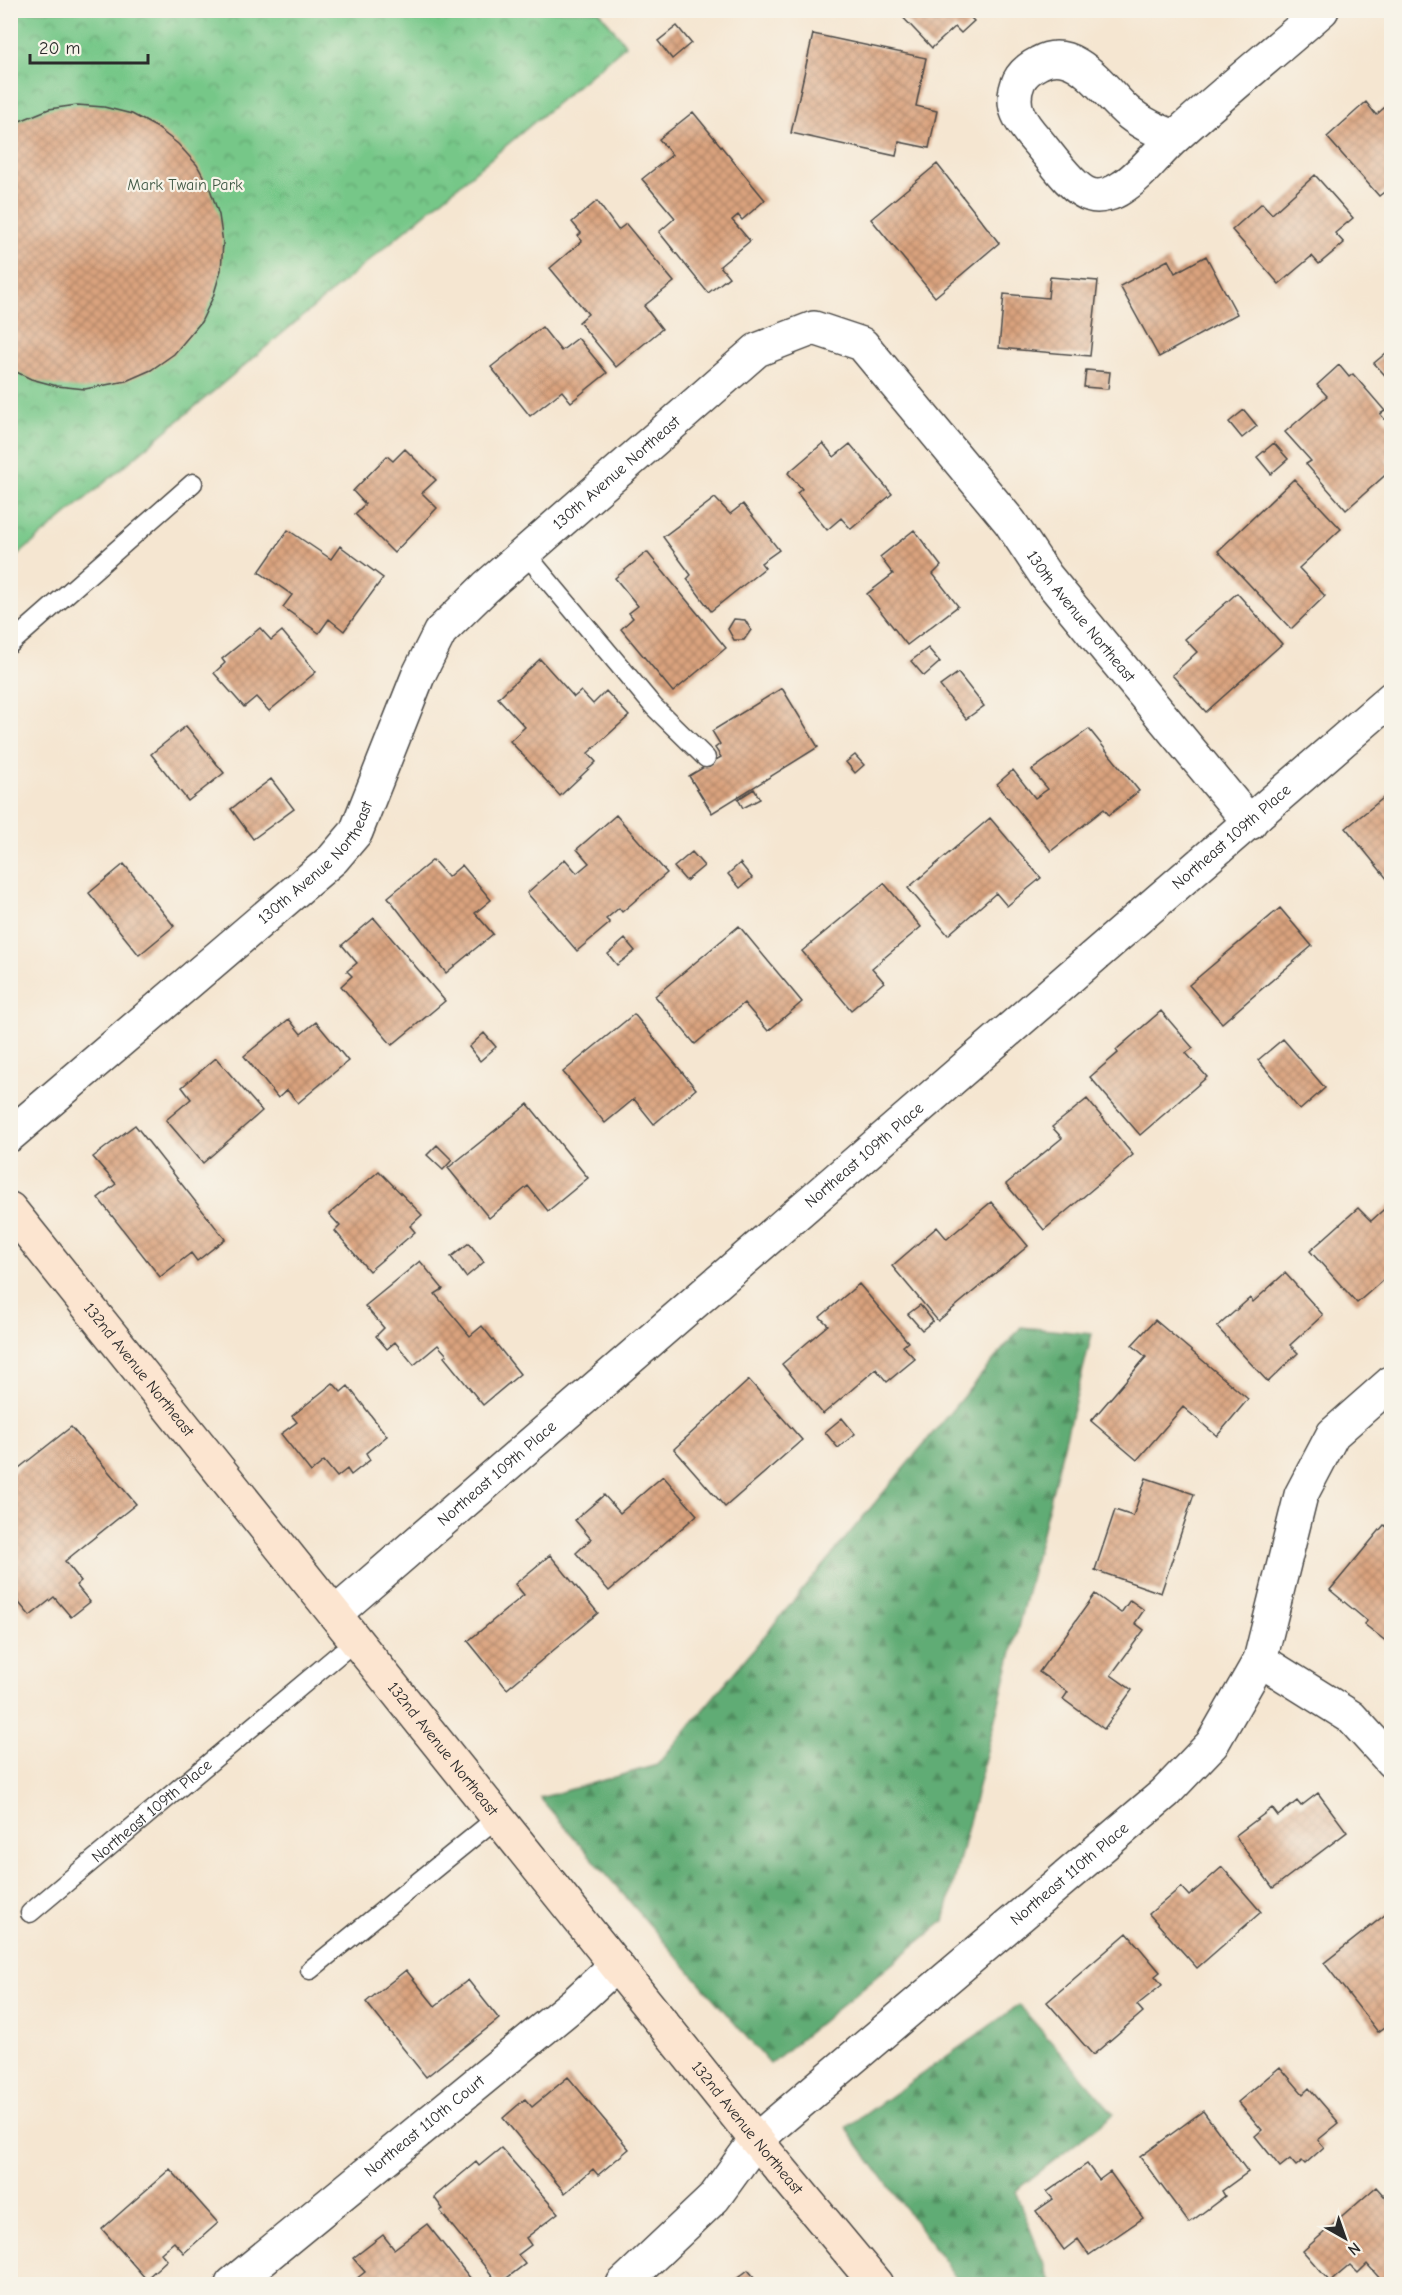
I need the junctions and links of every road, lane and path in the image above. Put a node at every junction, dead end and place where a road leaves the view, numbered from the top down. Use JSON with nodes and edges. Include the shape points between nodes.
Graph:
{"nodes":[{"id":1,"x":1322,"y":10,"type":"edge"},
{"id":2,"x":1174,"y":137,"type":"junction"},
{"id":3,"x":193,"y":483,"type":"dead end"},
{"id":4,"x":525,"y":553,"type":"junction"},
{"id":5,"x":10,"y":644,"type":"edge"},
{"id":6,"x":1392,"y":698,"type":"edge"},
{"id":7,"x":706,"y":758,"type":"dead end"},
{"id":8,"x":1250,"y":823,"type":"junction"},
{"id":9,"x":10,"y":1135,"type":"edge"},
{"id":10,"x":10,"y":1209,"type":"edge"},
{"id":11,"x":1392,"y":1382,"type":"edge"},
{"id":12,"x":336,"y":1613,"type":"junction"},
{"id":13,"x":356,"y":1640,"type":"junction"},
{"id":14,"x":1260,"y":1660,"type":"junction"},
{"id":15,"x":1392,"y":1762,"type":"edge"},
{"id":16,"x":498,"y":1818,"type":"junction"},
{"id":17,"x":30,"y":1913,"type":"dead end"},
{"id":18,"x":616,"y":1965,"type":"junction"},
{"id":19,"x":310,"y":1970,"type":"dead end"},
{"id":20,"x":756,"y":2140,"type":"junction"},
{"id":21,"x":232,"y":2284,"type":"edge"},
{"id":22,"x":623,"y":2284,"type":"edge"},
{"id":23,"x":876,"y":2284,"type":"edge"}],
"edges":[{"from":1,"to":2,"type":"street"},
{"from":2,"to":2,"type":"street","via":[[1136,118],[1082,67],[1070,61],[1042,60],[1030,67],[1015,92],[1019,120],[1079,190],[1091,195],[1102,196],[1122,188]]},
{"from":3,"to":5,"type":"lane"},
{"from":4,"to":7,"type":"lane","via":[[654,707]]},
{"from":4,"to":8,"type":"street","name":"130th Avenue Northeast","via":[[758,350],[814,328],[862,344],[1010,522],[1046,576]]},
{"from":4,"to":9,"type":"street","name":"130th Avenue Northeast","via":[[440,632],[418,676],[356,832],[333,859]]},
{"from":6,"to":8,"type":"street","name":"Northeast 109th Place"},
{"from":8,"to":12,"type":"street","name":"Northeast 109th Place"},
{"from":10,"to":12,"type":"street","name":"132nd Avenue Northeast"},
{"from":11,"to":14,"type":"street","name":"Northeast 110th Place","via":[[1333,1434],[1301,1495]]},
{"from":12,"to":13,"type":"street","name":"132nd Avenue Northeast"},
{"from":13,"to":16,"type":"street","name":"132nd Avenue Northeast"},
{"from":13,"to":17,"type":"lane","name":"Northeast 109th Place"},
{"from":14,"to":15,"type":"street","via":[[1351,1717]]},
{"from":14,"to":20,"type":"street","name":"Northeast 110th Place","via":[[1212,1744],[1165,1793]]},
{"from":16,"to":18,"type":"street","name":"132nd Avenue Northeast"},
{"from":16,"to":19,"type":"lane"},
{"from":18,"to":20,"type":"street","name":"132nd Avenue Northeast"},
{"from":18,"to":21,"type":"street","name":"Northeast 110th Court","via":[[567,2010]]},
{"from":20,"to":22,"type":"street","name":"Northeast 110th Place","via":[[714,2198]]},
{"from":20,"to":23,"type":"street","name":"132nd Avenue Northeast"}]}
